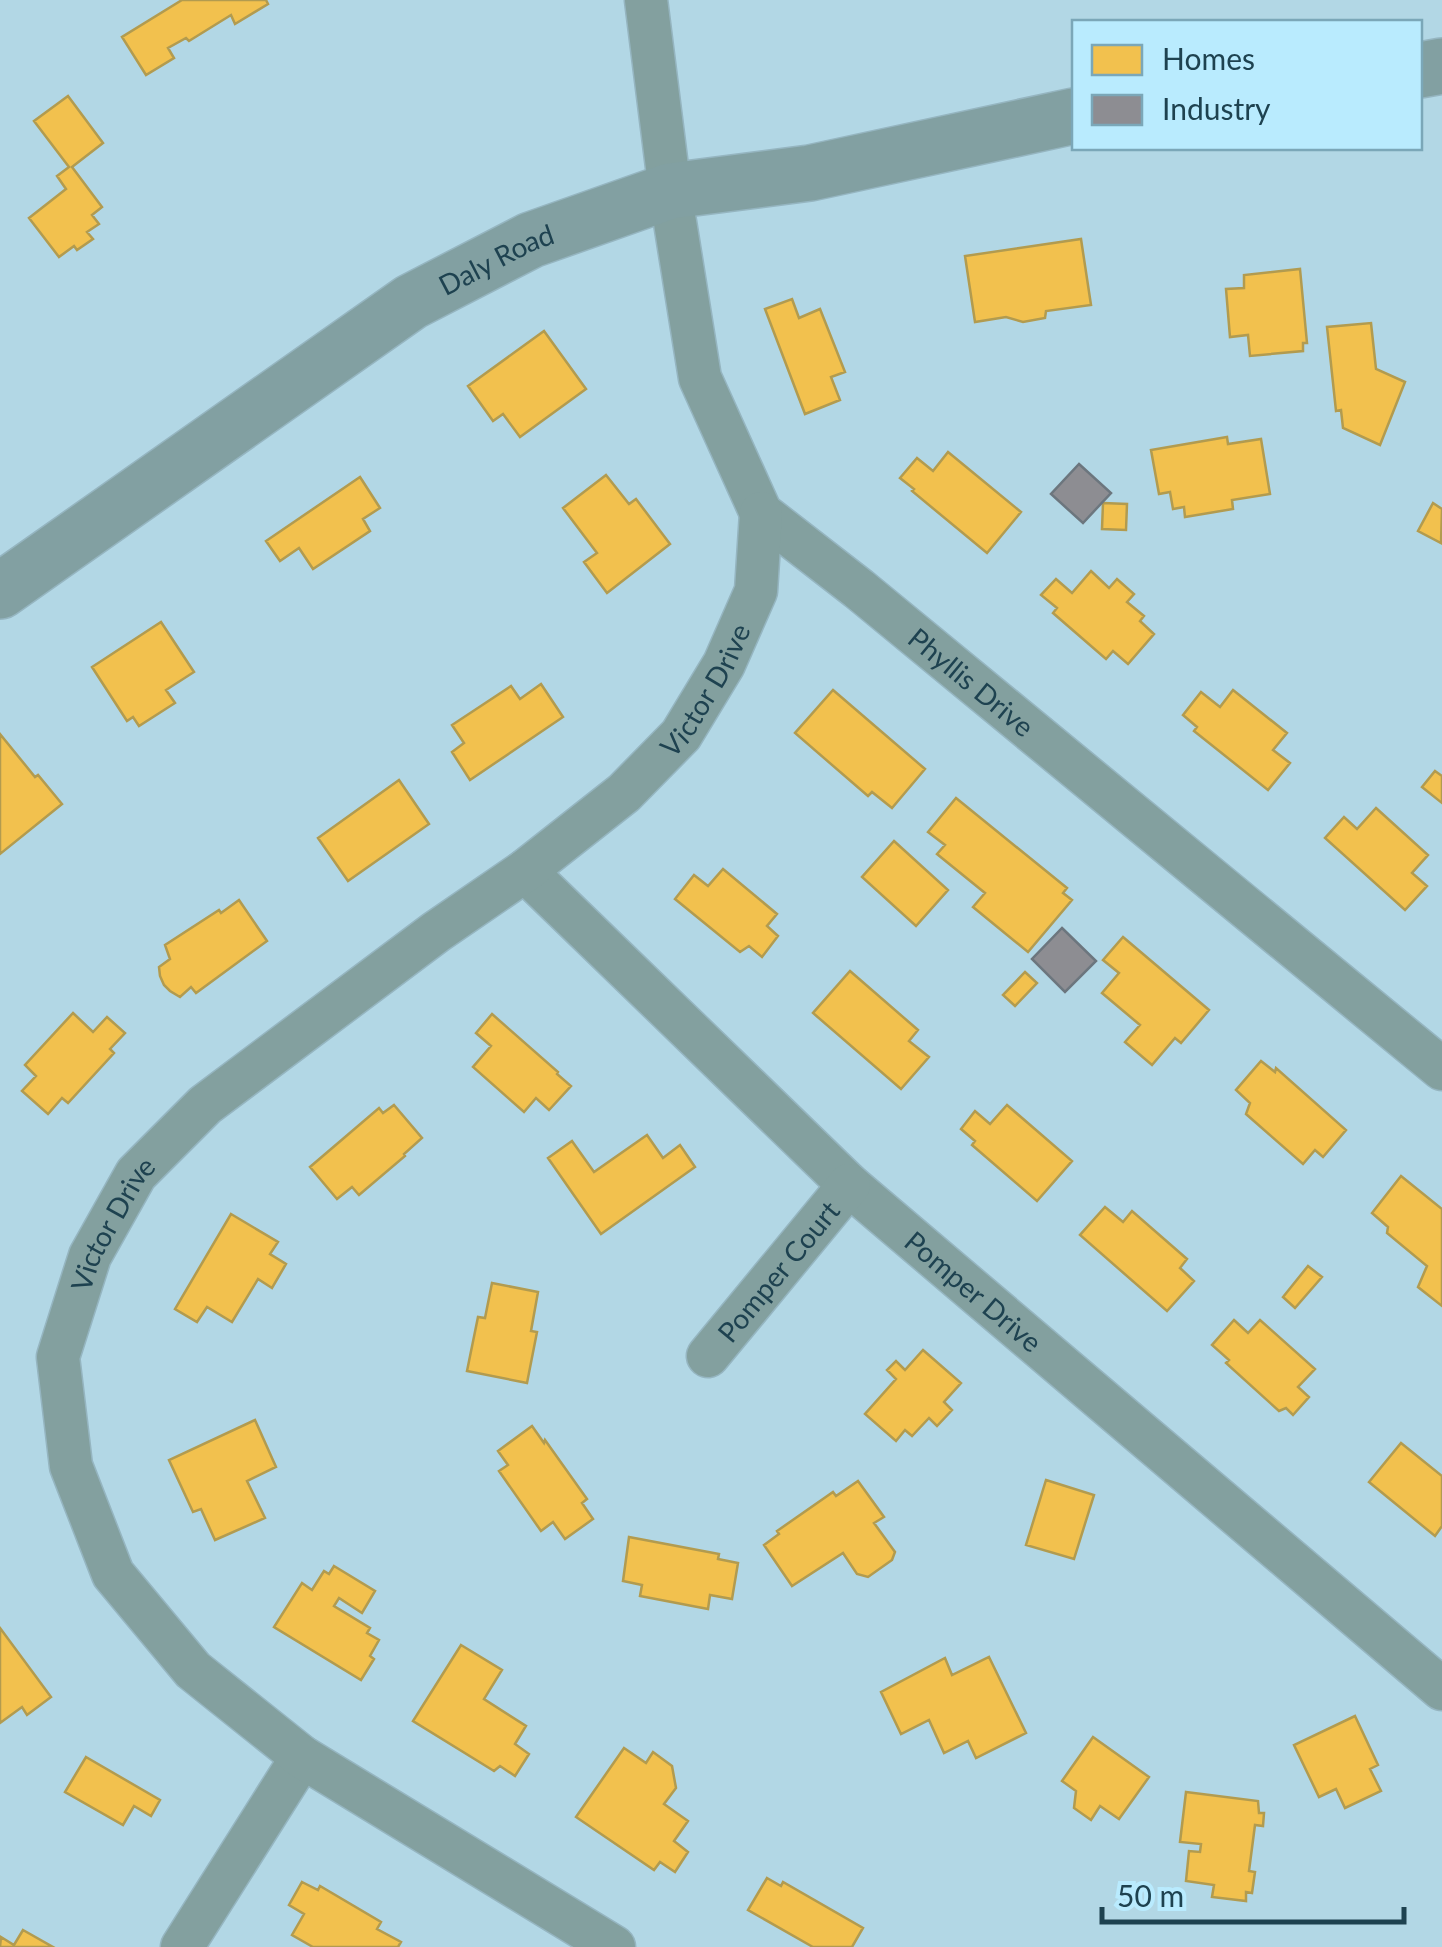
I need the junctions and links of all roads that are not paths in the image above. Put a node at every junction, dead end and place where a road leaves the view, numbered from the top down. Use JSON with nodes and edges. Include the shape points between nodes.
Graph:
{"nodes":[{"id":1,"x":646,"y":0,"type":"edge"},
{"id":2,"x":1072,"y":116,"type":"edge"},
{"id":3,"x":670,"y":190,"type":"junction"},
{"id":4,"x":761,"y":512,"type":"junction"},
{"id":5,"x":0,"y":591,"type":"edge"},
{"id":6,"x":525,"y":872,"type":"junction"},
{"id":7,"x":1442,"y":1069,"type":"edge"},
{"id":8,"x":849,"y":1185,"type":"junction"},
{"id":9,"x":708,"y":1356,"type":"dead end"},
{"id":10,"x":1442,"y":1689,"type":"edge"},
{"id":11,"x":302,"y":1757,"type":"junction"},
{"id":12,"x":182,"y":1947,"type":"edge"},
{"id":13,"x":614,"y":1947,"type":"edge"}],
"edges":[{"from":1,"to":3,"type":"street","name":"Phyllis Drive"},
{"from":2,"to":3,"type":"street","name":"Daly Road","via":[[810,173]]},
{"from":3,"to":4,"type":"street","name":"Phyllis Drive","via":[[700,378]]},
{"from":3,"to":5,"type":"street","name":"Daly Road","via":[[531,240],[411,302]]},
{"from":4,"to":6,"type":"street","name":"Victor Drive","via":[[756,591],[724,664],[681,734],[624,793]]},
{"from":4,"to":7,"type":"street","name":"Phyllis Drive"},
{"from":6,"to":8,"type":"street","name":"Pomper Drive"},
{"from":6,"to":11,"type":"street","name":"Victor Drive","via":[[205,1105],[136,1174],[90,1256],[58,1356],[71,1466],[113,1574],[193,1670]]},
{"from":8,"to":9,"type":"street","name":"Pomper Court"},
{"from":8,"to":10,"type":"street","name":"Pomper Drive"},
{"from":11,"to":12,"type":"street"},
{"from":11,"to":13,"type":"street","name":"Victor Drive"}]}
